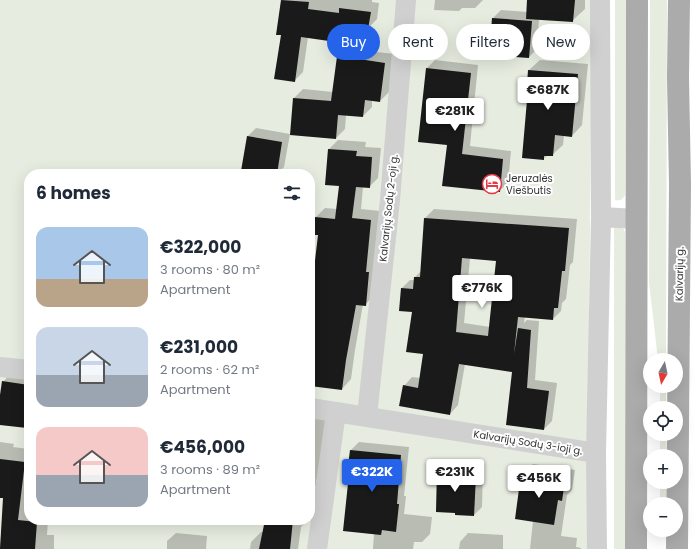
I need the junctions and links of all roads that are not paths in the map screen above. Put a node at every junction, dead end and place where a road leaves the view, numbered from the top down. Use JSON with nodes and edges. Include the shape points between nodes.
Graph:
{"nodes":[{"id":1,"x":406,"y":0,"type":"edge"},
{"id":2,"x":600,"y":0,"type":"edge"},
{"id":3,"x":637,"y":0,"type":"edge"},
{"id":4,"x":679,"y":0,"type":"edge"},
{"id":5,"x":601,"y":217,"type":"junction"},
{"id":6,"x":637,"y":219,"type":"junction"},
{"id":7,"x":0,"y":367,"type":"edge"},
{"id":8,"x":24,"y":369,"type":"edge"},
{"id":9,"x":315,"y":409,"type":"edge"},
{"id":10,"x":336,"y":412,"type":"junction"},
{"id":11,"x":367,"y":416,"type":"junction"},
{"id":12,"x":596,"y":453,"type":"junction"},
{"id":13,"x":317,"y":549,"type":"edge"},
{"id":14,"x":597,"y":549,"type":"edge"},
{"id":15,"x":636,"y":549,"type":"edge"},
{"id":16,"x":677,"y":549,"type":"edge"}],
"edges":[{"from":1,"to":11,"type":"street","name":"Kalvarijų Sodų 2-oji g.","via":[[390,200]]},
{"from":2,"to":5,"type":"street","name":"Kalvarijų Sodų 3-ioji g."},
{"from":3,"to":6,"type":"main road"},
{"from":4,"to":16,"type":"main road","name":"Kalvarijų g."},
{"from":5,"to":6,"type":"street"},
{"from":5,"to":12,"type":"street","name":"Kalvarijų Sodų 3-ioji g."},
{"from":6,"to":15,"type":"main road"},
{"from":7,"to":8,"type":"street"},
{"from":9,"to":10,"type":"street","name":"Kalvarijų Sodų 3-ioji g."},
{"from":10,"to":11,"type":"street","name":"Kalvarijų Sodų 3-ioji g."},
{"from":10,"to":13,"type":"street"},
{"from":11,"to":12,"type":"street","name":"Kalvarijų Sodų 3-ioji g."},
{"from":12,"to":14,"type":"street"}]}
